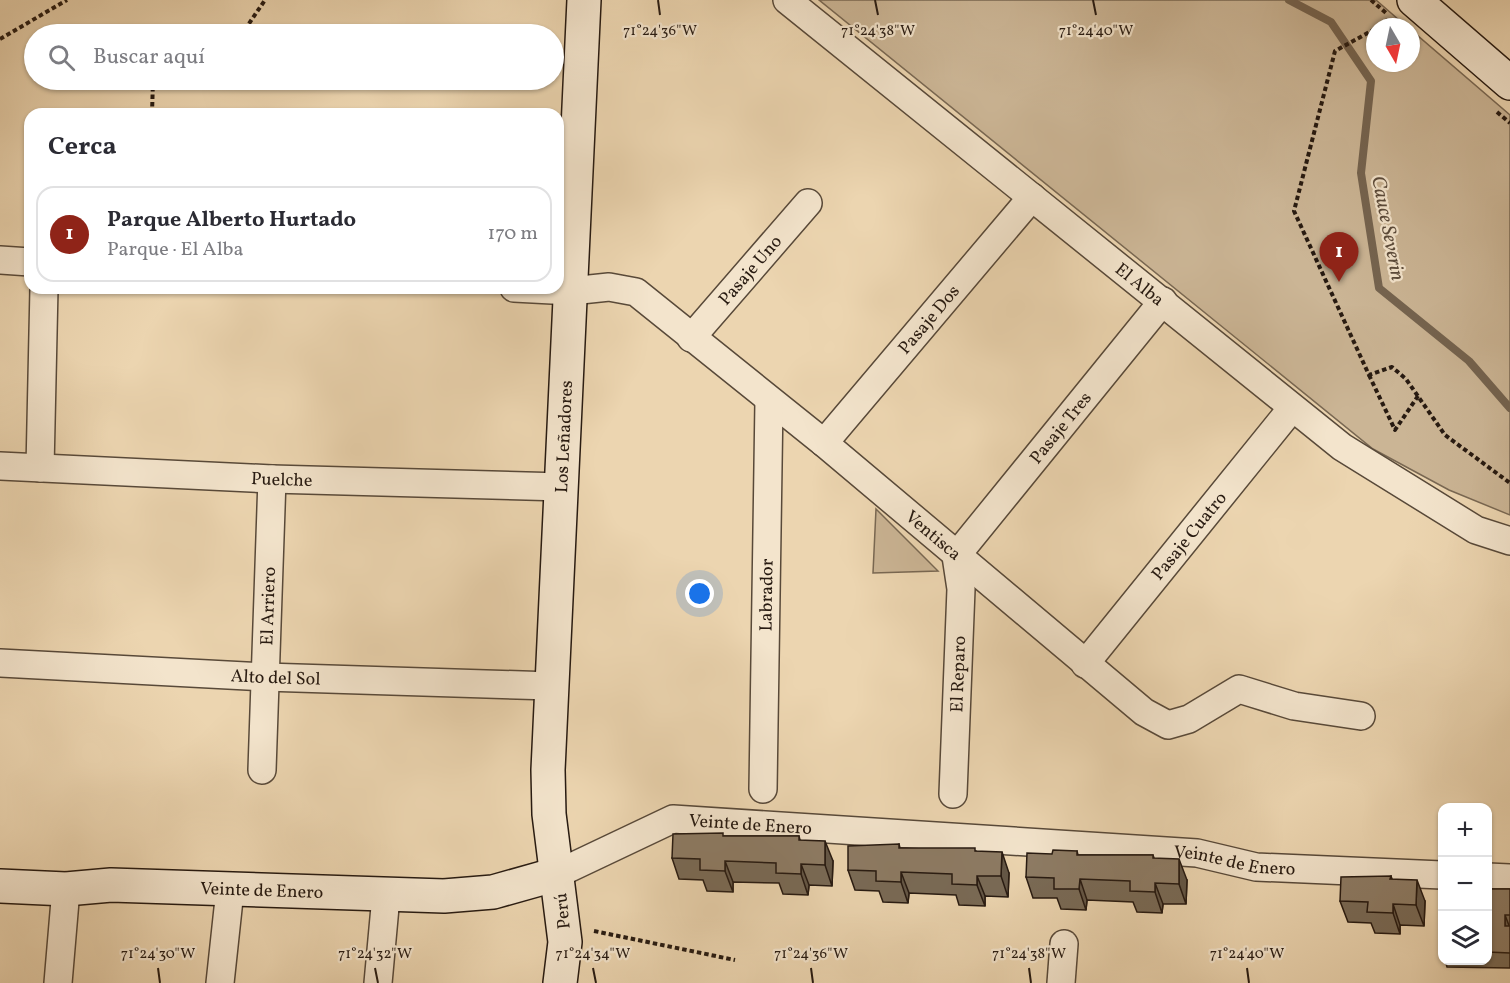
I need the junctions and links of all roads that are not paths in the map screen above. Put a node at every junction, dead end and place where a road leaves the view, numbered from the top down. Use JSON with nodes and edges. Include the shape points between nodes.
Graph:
{"nodes":[{"id":1,"x":585,"y":0,"type":"edge"},
{"id":2,"x":787,"y":0,"type":"edge"},
{"id":3,"x":1414,"y":0,"type":"edge"},
{"id":4,"x":1510,"y":83,"type":"edge"},
{"id":5,"x":1032,"y":197,"type":"junction"},
{"id":6,"x":808,"y":203,"type":"dead end"},
{"id":7,"x":0,"y":260,"type":"edge"},
{"id":8,"x":24,"y":262,"type":"edge"},
{"id":9,"x":564,"y":291,"type":"edge"},
{"id":10,"x":571,"y":291,"type":"junction"},
{"id":11,"x":44,"y":294,"type":"edge"},
{"id":12,"x":1163,"y":301,"type":"junction"},
{"id":13,"x":691,"y":338,"type":"junction"},
{"id":14,"x":769,"y":401,"type":"junction"},
{"id":15,"x":1292,"y":408,"type":"junction"},
{"id":16,"x":824,"y":443,"type":"junction"},
{"id":17,"x":0,"y":466,"type":"edge"},
{"id":18,"x":40,"y":468,"type":"junction"},
{"id":19,"x":272,"y":479,"type":"junction"},
{"id":20,"x":563,"y":487,"type":"junction"},
{"id":21,"x":1510,"y":541,"type":"edge"},
{"id":22,"x":956,"y":556,"type":"junction"},
{"id":23,"x":0,"y":663,"type":"edge"},
{"id":24,"x":1085,"y":663,"type":"junction"},
{"id":25,"x":265,"y":677,"type":"junction"},
{"id":26,"x":552,"y":687,"type":"junction"},
{"id":27,"x":1361,"y":716,"type":"dead end"},
{"id":28,"x":262,"y":770,"type":"dead end"},
{"id":29,"x":763,"y":789,"type":"dead end"},
{"id":30,"x":953,"y":794,"type":"dead end"},
{"id":31,"x":557,"y":874,"type":"junction"},
{"id":32,"x":1438,"y":875,"type":"edge"},
{"id":33,"x":1492,"y":877,"type":"edge"},
{"id":34,"x":1510,"y":878,"type":"edge"},
{"id":35,"x":0,"y":886,"type":"edge"},
{"id":36,"x":66,"y":889,"type":"junction"},
{"id":37,"x":230,"y":890,"type":"junction"},
{"id":38,"x":386,"y":896,"type":"junction"},
{"id":39,"x":1064,"y":944,"type":"dead end"},
{"id":40,"x":58,"y":983,"type":"edge"},
{"id":41,"x":220,"y":983,"type":"edge"},
{"id":42,"x":378,"y":983,"type":"edge"},
{"id":43,"x":560,"y":983,"type":"edge"},
{"id":44,"x":1061,"y":983,"type":"edge"}],
"edges":[{"from":1,"to":10,"type":"street","name":"Los Leñadores"},
{"from":2,"to":5,"type":"street","name":"El Alba"},
{"from":3,"to":4,"type":"street"},
{"from":5,"to":12,"type":"street","name":"El Alba"},
{"from":5,"to":16,"type":"street","name":"Pasaje Dos"},
{"from":6,"to":13,"type":"street","name":"Pasaje Uno"},
{"from":7,"to":8,"type":"street"},
{"from":9,"to":10,"type":"street","name":"Ventisca"},
{"from":10,"to":13,"type":"street","name":"Ventisca","via":[[609,287],[636,292]]},
{"from":10,"to":20,"type":"street","name":"Los Leñadores"},
{"from":11,"to":18,"type":"street"},
{"from":12,"to":15,"type":"street","name":"El Alba"},
{"from":12,"to":22,"type":"street","name":"Pasaje Tres"},
{"from":13,"to":14,"type":"street","name":"Ventisca"},
{"from":14,"to":16,"type":"street","name":"Ventisca"},
{"from":14,"to":29,"type":"street","name":"Labrador"},
{"from":15,"to":21,"type":"street","name":"El Alba","via":[[1342,447],[1476,530]]},
{"from":15,"to":24,"type":"street","name":"Pasaje Cuatro"},
{"from":16,"to":22,"type":"street","name":"Ventisca"},
{"from":17,"to":18,"type":"street","name":"Puelche"},
{"from":18,"to":19,"type":"street","name":"Puelche"},
{"from":19,"to":20,"type":"street","name":"Puelche"},
{"from":19,"to":25,"type":"street","name":"El Arriero"},
{"from":20,"to":26,"type":"street","name":"Los Leñadores"},
{"from":22,"to":24,"type":"street","name":"Ventisca"},
{"from":22,"to":30,"type":"street","name":"El Reparo","via":[[961,589]]},
{"from":23,"to":25,"type":"street","name":"Alto del Sol"},
{"from":24,"to":27,"type":"street","name":"Ventisca","via":[[1144,712],[1168,725],[1189,719],[1239,688],[1294,706]]},
{"from":25,"to":26,"type":"street","name":"Alto del Sol"},
{"from":25,"to":28,"type":"street","name":"El Arriero"},
{"from":26,"to":31,"type":"street","name":"Los Leñadores","via":[[549,814]]},
{"from":31,"to":32,"type":"street","name":"Veinte de Enero","via":[[673,819],[1197,853],[1256,867]]},
{"from":31,"to":38,"type":"street","name":"Veinte de Enero","via":[[493,892]]},
{"from":31,"to":43,"type":"street","name":"Perú","via":[[565,942]]},
{"from":33,"to":34,"type":"street"},
{"from":35,"to":36,"type":"street","name":"Veinte de Enero"},
{"from":36,"to":37,"type":"street","name":"Veinte de Enero","via":[[111,885]]},
{"from":36,"to":40,"type":"street"},
{"from":37,"to":38,"type":"street","name":"Veinte de Enero"},
{"from":37,"to":41,"type":"street"},
{"from":38,"to":42,"type":"street"},
{"from":39,"to":44,"type":"street"}]}
